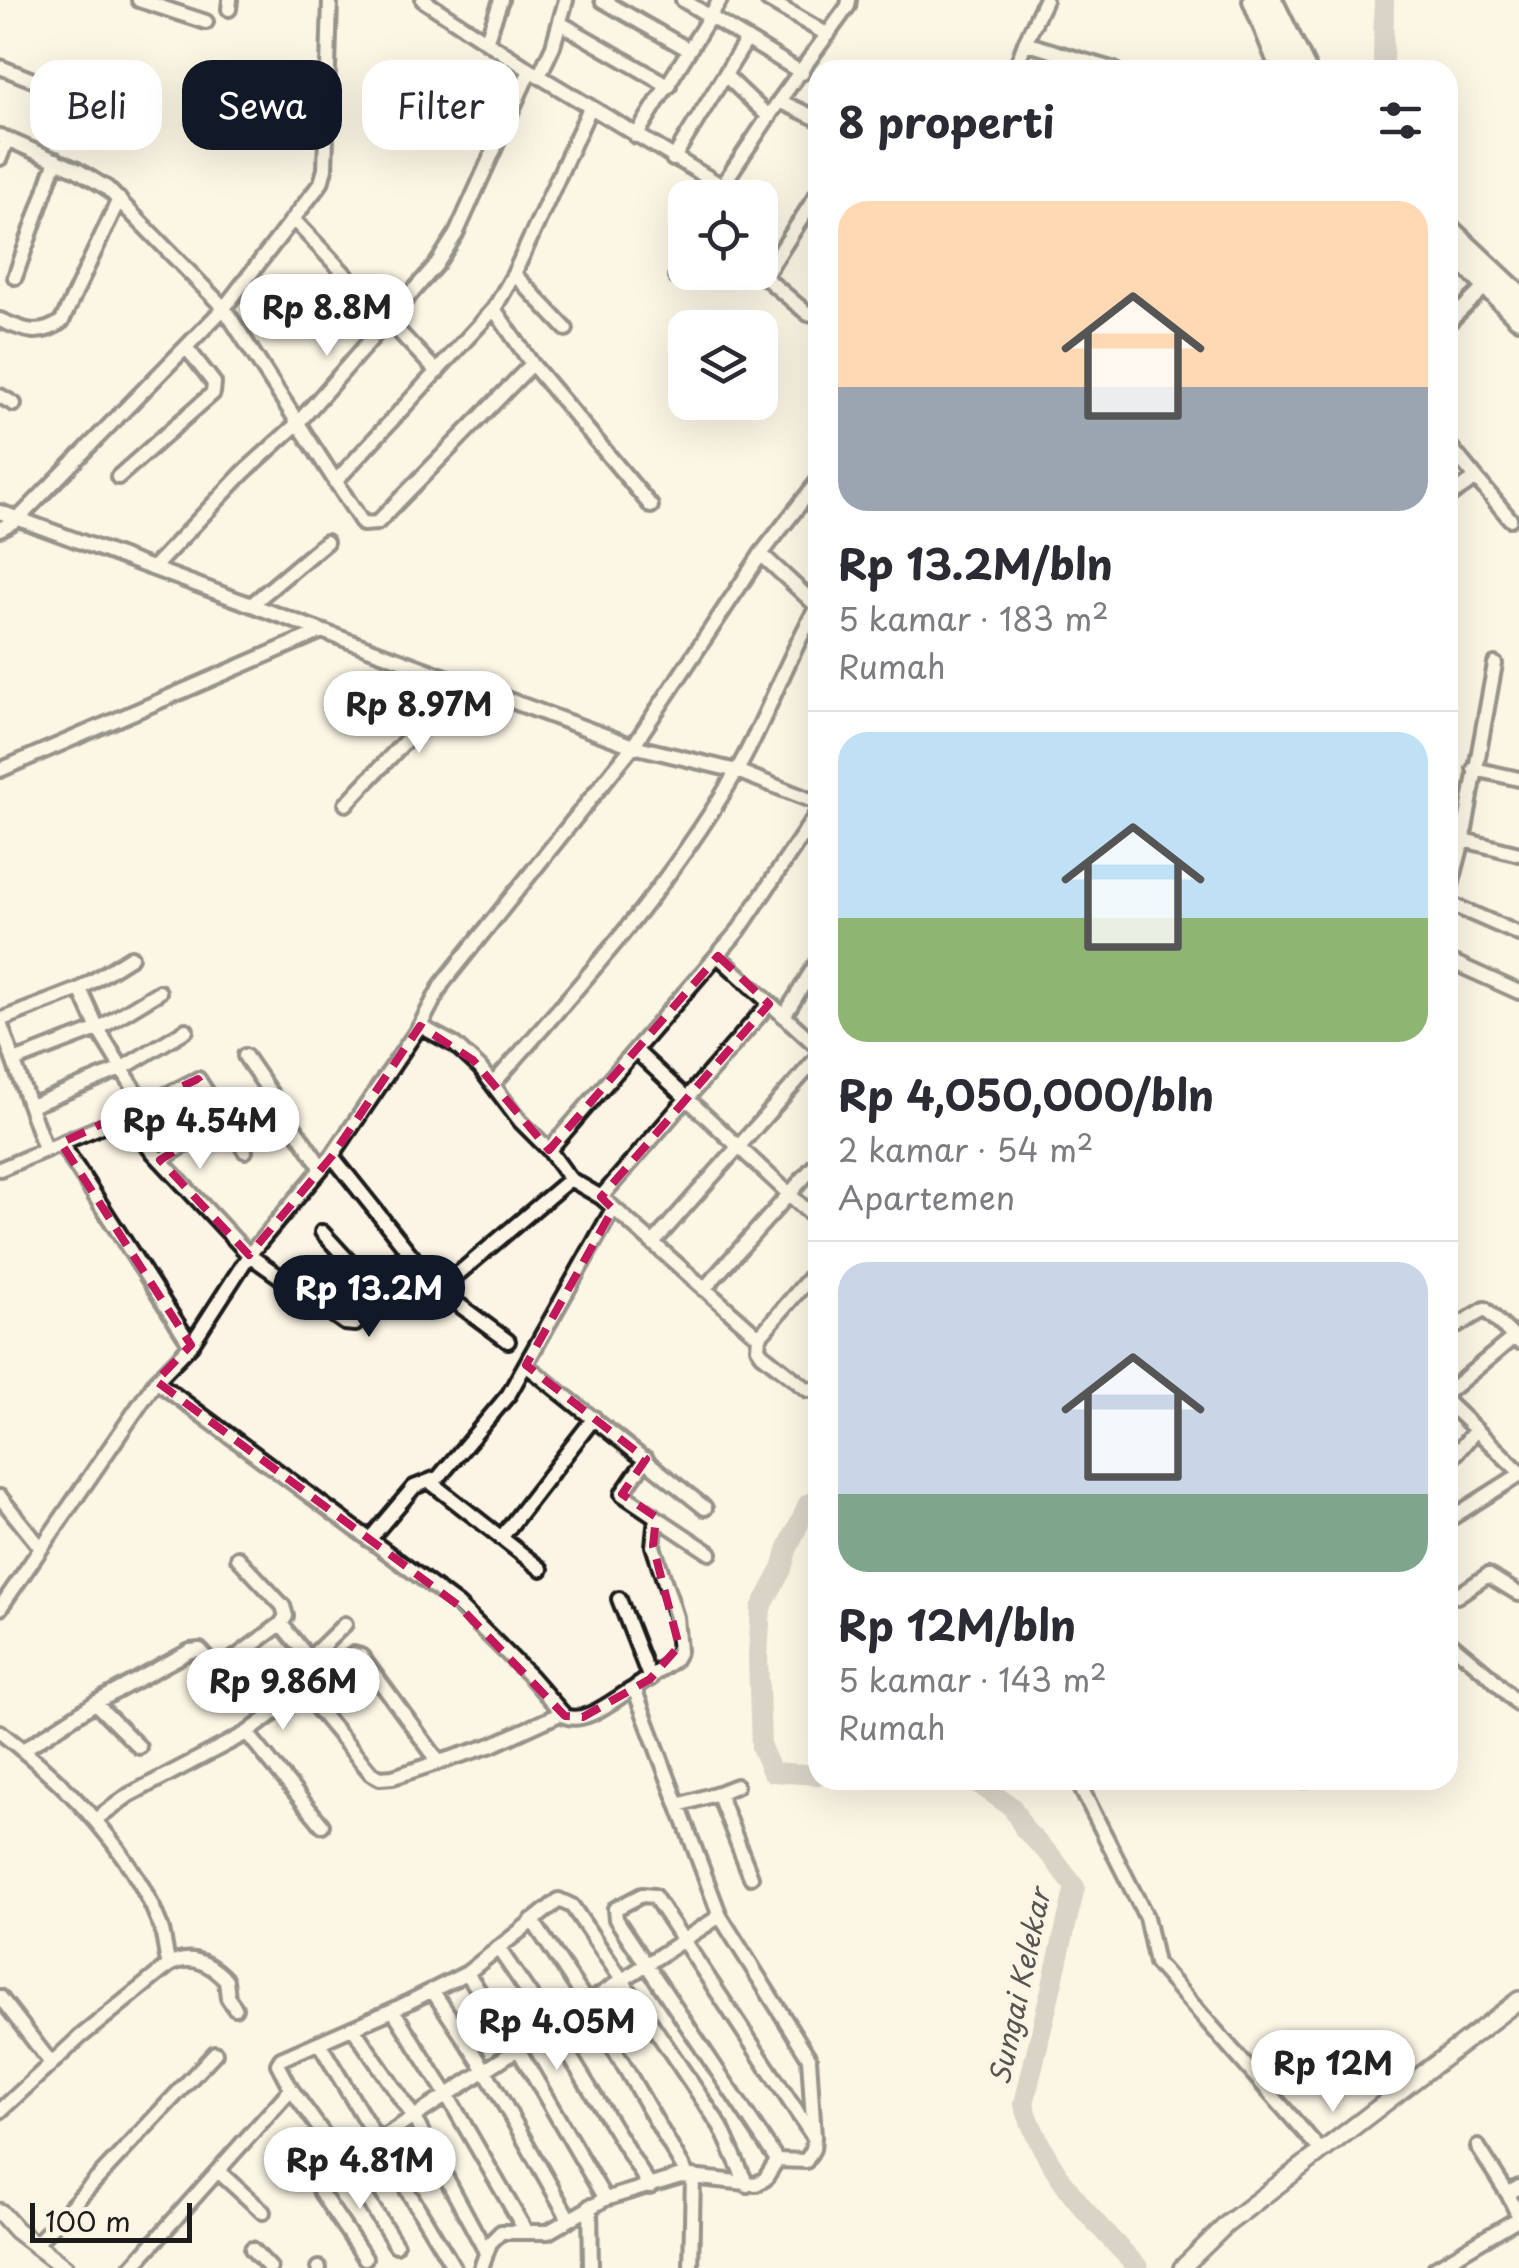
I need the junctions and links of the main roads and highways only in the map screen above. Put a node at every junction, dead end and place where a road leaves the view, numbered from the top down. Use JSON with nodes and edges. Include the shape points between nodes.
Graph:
{"nodes":[{"id":1,"x":1254,"y":0,"type":"edge"},
{"id":2,"x":1271,"y":0,"type":"edge"},
{"id":3,"x":1280,"y":60,"type":"edge"},
{"id":4,"x":1281,"y":60,"type":"edge"},
{"id":5,"x":1458,"y":241,"type":"edge"},
{"id":6,"x":1458,"y":254,"type":"edge"},
{"id":7,"x":1490,"y":281,"type":"junction"},
{"id":8,"x":1519,"y":296,"type":"edge"},
{"id":9,"x":1519,"y":317,"type":"edge"}],
"edges":[{"from":1,"to":3,"type":"highway"},
{"from":2,"to":4,"type":"highway"},
{"from":5,"to":7,"type":"highway"},
{"from":6,"to":7,"type":"highway"},
{"from":7,"to":8,"type":"highway"},
{"from":7,"to":9,"type":"highway"}]}
